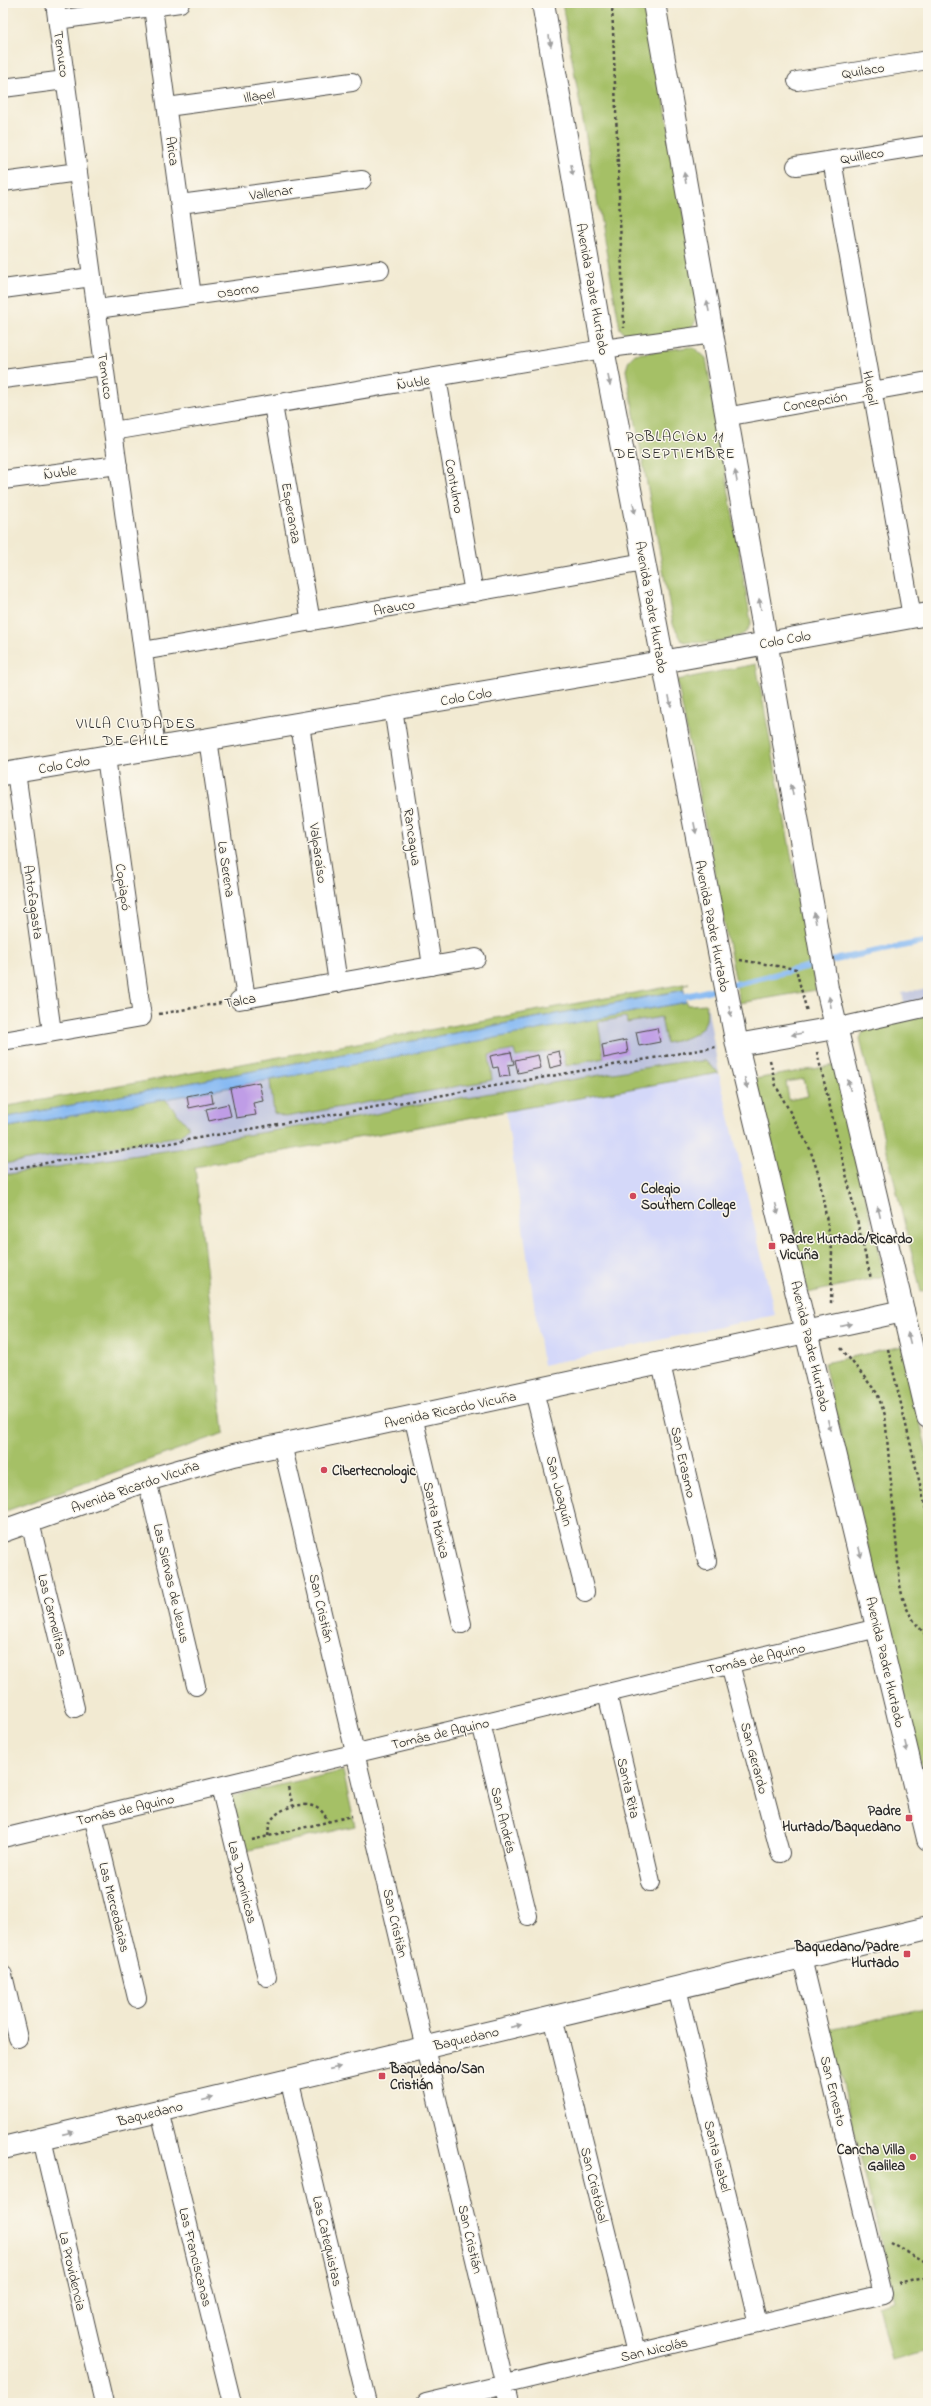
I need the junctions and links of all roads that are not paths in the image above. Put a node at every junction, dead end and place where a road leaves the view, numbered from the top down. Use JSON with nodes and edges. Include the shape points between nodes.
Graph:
{"nodes":[{"id":1,"x":180,"y":3,"type":"edge"},
{"id":2,"x":543,"y":3,"type":"edge"},
{"id":3,"x":654,"y":3,"type":"edge"},
{"id":4,"x":153,"y":7,"type":"junction"},
{"id":5,"x":56,"y":11,"type":"edge"},
{"id":6,"x":928,"y":60,"type":"edge"},
{"id":7,"x":66,"y":80,"type":"junction"},
{"id":8,"x":797,"y":81,"type":"dead end"},
{"id":9,"x":352,"y":82,"type":"dead end"},
{"id":10,"x":3,"y":88,"type":"edge"},
{"id":11,"x":167,"y":107,"type":"junction"},
{"id":12,"x":928,"y":145,"type":"edge"},
{"id":13,"x":832,"y":160,"type":"junction"},
{"id":14,"x":796,"y":166,"type":"dead end"},
{"id":15,"x":78,"y":172,"type":"junction"},
{"id":16,"x":362,"y":180,"type":"dead end"},
{"id":17,"x":3,"y":182,"type":"edge"},
{"id":18,"x":180,"y":204,"type":"junction"},
{"id":19,"x":380,"y":270,"type":"dead end"},
{"id":20,"x":92,"y":277,"type":"junction"},
{"id":21,"x":3,"y":289,"type":"edge"},
{"id":22,"x":192,"y":296,"type":"junction"},
{"id":23,"x":97,"y":309,"type":"junction"},
{"id":24,"x":712,"y":334,"type":"junction"},
{"id":25,"x":603,"y":349,"type":"junction"},
{"id":26,"x":104,"y":366,"type":"junction"},
{"id":27,"x":436,"y":378,"type":"junction"},
{"id":28,"x":3,"y":379,"type":"edge"},
{"id":29,"x":928,"y":381,"type":"edge"},
{"id":30,"x":872,"y":390,"type":"junction"},
{"id":31,"x":273,"y":405,"type":"junction"},
{"id":32,"x":725,"y":417,"type":"junction"},
{"id":33,"x":113,"y":431,"type":"junction"},
{"id":34,"x":118,"y":464,"type":"junction"},
{"id":35,"x":3,"y":480,"type":"edge"},
{"id":36,"x":644,"y":562,"type":"junction"},
{"id":37,"x":474,"y":593,"type":"junction"},
{"id":38,"x":920,"y":615,"type":"edge"},
{"id":39,"x":311,"y":622,"type":"junction"},
{"id":40,"x":767,"y":642,"type":"junction"},
{"id":41,"x":143,"y":651,"type":"junction"},
{"id":42,"x":662,"y":662,"type":"junction"},
{"id":43,"x":394,"y":708,"type":"junction"},
{"id":44,"x":300,"y":724,"type":"junction"},
{"id":45,"x":208,"y":739,"type":"junction"},
{"id":46,"x":156,"y":748,"type":"junction"},
{"id":47,"x":106,"y":757,"type":"junction"},
{"id":48,"x":9,"y":773,"type":"edge"},
{"id":49,"x":476,"y":958,"type":"dead end"},
{"id":50,"x":432,"y":966,"type":"junction"},
{"id":51,"x":338,"y":983,"type":"junction"},
{"id":52,"x":243,"y":999,"type":"joint"},
{"id":53,"x":928,"y":1007,"type":"edge"},
{"id":54,"x":835,"y":1028,"type":"junction"},
{"id":55,"x":52,"y":1032,"type":"junction"},
{"id":56,"x":3,"y":1041,"type":"edge"},
{"id":57,"x":737,"y":1045,"type":"junction"},
{"id":58,"x":903,"y":1311,"type":"junction"},
{"id":59,"x":808,"y":1333,"type":"junction"},
{"id":60,"x":661,"y":1364,"type":"junction"},
{"id":61,"x":922,"y":1368,"type":"edge"},
{"id":62,"x":534,"y":1391,"type":"junction"},
{"id":63,"x":413,"y":1416,"type":"junction"},
{"id":64,"x":928,"y":1417,"type":"edge"},
{"id":65,"x":282,"y":1444,"type":"junction"},
{"id":66,"x":147,"y":1480,"type":"junction"},
{"id":67,"x":30,"y":1522,"type":"junction"},
{"id":68,"x":3,"y":1531,"type":"edge"},
{"id":69,"x":707,"y":1560,"type":"dead end"},
{"id":70,"x":585,"y":1592,"type":"dead end"},
{"id":71,"x":462,"y":1624,"type":"dead end"},
{"id":72,"x":878,"y":1628,"type":"junction"},
{"id":73,"x":730,"y":1664,"type":"junction"},
{"id":74,"x":196,"y":1686,"type":"dead end"},
{"id":75,"x":607,"y":1693,"type":"junction"},
{"id":76,"x":75,"y":1708,"type":"dead end"},
{"id":77,"x":481,"y":1723,"type":"junction"},
{"id":78,"x":356,"y":1753,"type":"junction"},
{"id":79,"x":220,"y":1786,"type":"junction"},
{"id":80,"x":93,"y":1816,"type":"junction"},
{"id":81,"x":3,"y":1838,"type":"edge"},
{"id":82,"x":928,"y":1839,"type":"edge"},
{"id":83,"x":780,"y":1853,"type":"dead end"},
{"id":84,"x":652,"y":1882,"type":"dead end"},
{"id":85,"x":528,"y":1916,"type":"dead end"},
{"id":86,"x":928,"y":1928,"type":"edge"},
{"id":87,"x":802,"y":1958,"type":"junction"},
{"id":88,"x":3,"y":1975,"type":"edge"},
{"id":89,"x":267,"y":1977,"type":"dead end"},
{"id":90,"x":677,"y":1988,"type":"junction"},
{"id":91,"x":137,"y":1998,"type":"dead end"},
{"id":92,"x":554,"y":2017,"type":"junction"},
{"id":93,"x":18,"y":2038,"type":"dead end"},
{"id":94,"x":426,"y":2048,"type":"junction"},
{"id":95,"x":289,"y":2079,"type":"junction"},
{"id":96,"x":160,"y":2111,"type":"junction"},
{"id":97,"x":42,"y":2139,"type":"junction"},
{"id":98,"x":3,"y":2148,"type":"edge"},
{"id":99,"x":882,"y":2291,"type":"joint"},
{"id":100,"x":758,"y":2324,"type":"junction"},
{"id":101,"x":636,"y":2353,"type":"junction"},
{"id":102,"x":505,"y":2384,"type":"junction"},
{"id":103,"x":104,"y":2403,"type":"edge"},
{"id":104,"x":232,"y":2403,"type":"edge"},
{"id":105,"x":367,"y":2403,"type":"edge"},
{"id":106,"x":426,"y":2403,"type":"edge"},
{"id":107,"x":509,"y":2403,"type":"edge"}],
"edges":[{"from":1,"to":4,"type":"street"},
{"from":2,"to":25,"type":"main road","name":"Avenida Padre Hurtado","one_way":true},
{"from":24,"to":3,"type":"main road","one_way":true},
{"from":4,"to":5,"type":"street"},
{"from":4,"to":11,"type":"street","name":"Arica"},
{"from":5,"to":7,"type":"street","name":"Temuco"},
{"from":6,"to":8,"type":"street","name":"Quilaco"},
{"from":7,"to":10,"type":"street"},
{"from":7,"to":15,"type":"street","name":"Temuco"},
{"from":9,"to":11,"type":"street","name":"Illapel"},
{"from":11,"to":18,"type":"street","name":"Arica"},
{"from":12,"to":13,"type":"street","name":"Quilleco"},
{"from":13,"to":14,"type":"street","name":"Quilleco"},
{"from":13,"to":30,"type":"street","name":"Huepil"},
{"from":15,"to":17,"type":"street"},
{"from":15,"to":20,"type":"street","name":"Temuco"},
{"from":16,"to":18,"type":"street","name":"Vallenar"},
{"from":18,"to":22,"type":"street","name":"Arica"},
{"from":19,"to":22,"type":"street","name":"Osorno"},
{"from":20,"to":21,"type":"street"},
{"from":20,"to":23,"type":"street","name":"Temuco"},
{"from":22,"to":23,"type":"street","name":"Osorno"},
{"from":23,"to":26,"type":"street","name":"Temuco"},
{"from":24,"to":25,"type":"street","name":"Ñuble"},
{"from":24,"to":32,"type":"main road"},
{"from":25,"to":27,"type":"street","name":"Ñuble"},
{"from":25,"to":36,"type":"main road","name":"Avenida Padre Hurtado","one_way":true},
{"from":26,"to":28,"type":"street"},
{"from":26,"to":33,"type":"street","name":"Temuco"},
{"from":27,"to":31,"type":"street","name":"Ñuble"},
{"from":27,"to":37,"type":"street","name":"Contulmo"},
{"from":29,"to":30,"type":"street","name":"Concepción"},
{"from":30,"to":32,"type":"street","name":"Concepción"},
{"from":30,"to":38,"type":"street","name":"Huepil"},
{"from":31,"to":33,"type":"street","name":"Ñuble"},
{"from":31,"to":39,"type":"street","name":"Esperanza"},
{"from":40,"to":32,"type":"main road","one_way":true},
{"from":33,"to":34,"type":"street","name":"Temuco"},
{"from":34,"to":35,"type":"street","name":"Ñuble"},
{"from":34,"to":41,"type":"street","name":"Temuco"},
{"from":36,"to":37,"type":"street","name":"Arauco"},
{"from":36,"to":42,"type":"main road","name":"Avenida Padre Hurtado"},
{"from":37,"to":39,"type":"street","name":"Arauco"},
{"from":38,"to":40,"type":"main road","name":"Colo Colo"},
{"from":39,"to":41,"type":"street","name":"Arauco"},
{"from":40,"to":42,"type":"main road","name":"Colo Colo"},
{"from":54,"to":40,"type":"main road","one_way":true},
{"from":41,"to":46,"type":"street","name":"Temuco"},
{"from":42,"to":43,"type":"main road","name":"Colo Colo"},
{"from":42,"to":57,"type":"main road","name":"Avenida Padre Hurtado","one_way":true},
{"from":43,"to":44,"type":"main road","name":"Colo Colo"},
{"from":43,"to":50,"type":"street","name":"Rancagua"},
{"from":44,"to":45,"type":"main road","name":"Colo Colo"},
{"from":44,"to":51,"type":"street","name":"Valparaíso"},
{"from":45,"to":46,"type":"main road","name":"Colo Colo"},
{"from":45,"to":52,"type":"street","name":"La Serena"},
{"from":46,"to":47,"type":"main road","name":"Colo Colo"},
{"from":47,"to":48,"type":"main road","name":"Colo Colo"},
{"from":47,"to":55,"type":"street","name":"Copiapó","via":[[142,1017]]},
{"from":48,"to":55,"type":"street","name":"Antofagasta"},
{"from":49,"to":50,"type":"street","name":"Talca"},
{"from":50,"to":51,"type":"street","name":"Talca"},
{"from":51,"to":52,"type":"street","name":"Talca"},
{"from":53,"to":54,"type":"street"},
{"from":54,"to":57,"type":"main road","one_way":true},
{"from":58,"to":54,"type":"main road","one_way":true},
{"from":55,"to":56,"type":"street"},
{"from":57,"to":59,"type":"main road","name":"Avenida Padre Hurtado","one_way":true},
{"from":59,"to":58,"type":"main road","name":"Avenida Ricardo Vicuña","one_way":true},
{"from":61,"to":58,"type":"main road","one_way":true},
{"from":59,"to":60,"type":"main road","name":"Avenida Ricardo Vicuña"},
{"from":59,"to":72,"type":"main road","name":"Avenida Padre Hurtado","one_way":true},
{"from":60,"to":62,"type":"main road","name":"Avenida Ricardo Vicuña"},
{"from":60,"to":69,"type":"street","name":"San Erasmo"},
{"from":61,"to":64,"type":"main road"},
{"from":62,"to":63,"type":"main road","name":"Avenida Ricardo Vicuña"},
{"from":62,"to":70,"type":"street","name":"San Joaquín"},
{"from":63,"to":65,"type":"main road","name":"Avenida Ricardo Vicuña"},
{"from":63,"to":71,"type":"street","name":"Santa Mónica"},
{"from":65,"to":66,"type":"main road","name":"Avenida Ricardo Vicuña"},
{"from":65,"to":78,"type":"street","name":"San Cristián"},
{"from":66,"to":67,"type":"main road","name":"Avenida Ricardo Vicuña"},
{"from":66,"to":74,"type":"street","name":"Las Siervas de Jesus"},
{"from":67,"to":68,"type":"main road","name":"Avenida Ricardo Vicuña"},
{"from":67,"to":76,"type":"street","name":"Las Carmelitas"},
{"from":72,"to":73,"type":"street","name":"Tomás de Aquino"},
{"from":72,"to":82,"type":"main road","name":"Avenida Padre Hurtado","one_way":true},
{"from":73,"to":75,"type":"street","name":"Tomás de Aquino"},
{"from":73,"to":83,"type":"street","name":"San Gerardo"},
{"from":75,"to":77,"type":"street","name":"Tomás de Aquino"},
{"from":75,"to":84,"type":"street","name":"Santa Rita"},
{"from":77,"to":78,"type":"street","name":"Tomás de Aquino"},
{"from":77,"to":85,"type":"street","name":"San Andrés"},
{"from":78,"to":79,"type":"street","name":"Tomás de Aquino"},
{"from":78,"to":94,"type":"street","name":"San Cristián"},
{"from":79,"to":80,"type":"street","name":"Tomás de Aquino"},
{"from":79,"to":89,"type":"street","name":"Las Dominicas"},
{"from":80,"to":81,"type":"street","name":"Tomás de Aquino"},
{"from":80,"to":91,"type":"street","name":"Las Mercedarias"},
{"from":86,"to":87,"type":"main road","name":"Baquedano"},
{"from":87,"to":90,"type":"main road","name":"Baquedano"},
{"from":87,"to":99,"type":"street","name":"San Ernesto"},
{"from":88,"to":93,"type":"street"},
{"from":90,"to":92,"type":"main road","name":"Baquedano"},
{"from":90,"to":100,"type":"street","name":"Santa Isabel"},
{"from":94,"to":92,"type":"main road","name":"Baquedano","one_way":true},
{"from":92,"to":101,"type":"street","name":"San Cristóbal"},
{"from":95,"to":94,"type":"main road","name":"Baquedano","one_way":true},
{"from":94,"to":102,"type":"street","name":"San Cristián"},
{"from":96,"to":95,"type":"main road","name":"Baquedano","one_way":true},
{"from":95,"to":105,"type":"street","name":"Las Catequistas"},
{"from":97,"to":96,"type":"main road","name":"Baquedano","one_way":true},
{"from":96,"to":104,"type":"street","name":"Las Franciscanas"},
{"from":97,"to":98,"type":"main road","name":"Baquedano"},
{"from":97,"to":103,"type":"street","name":"La Providencia"},
{"from":99,"to":100,"type":"street","name":"San Nicolás"},
{"from":100,"to":101,"type":"street","name":"San Nicolás"},
{"from":101,"to":102,"type":"street","name":"San Nicolás"},
{"from":102,"to":106,"type":"street","name":"San Nicolás"},
{"from":102,"to":107,"type":"street","name":"San Cristián"}]}
